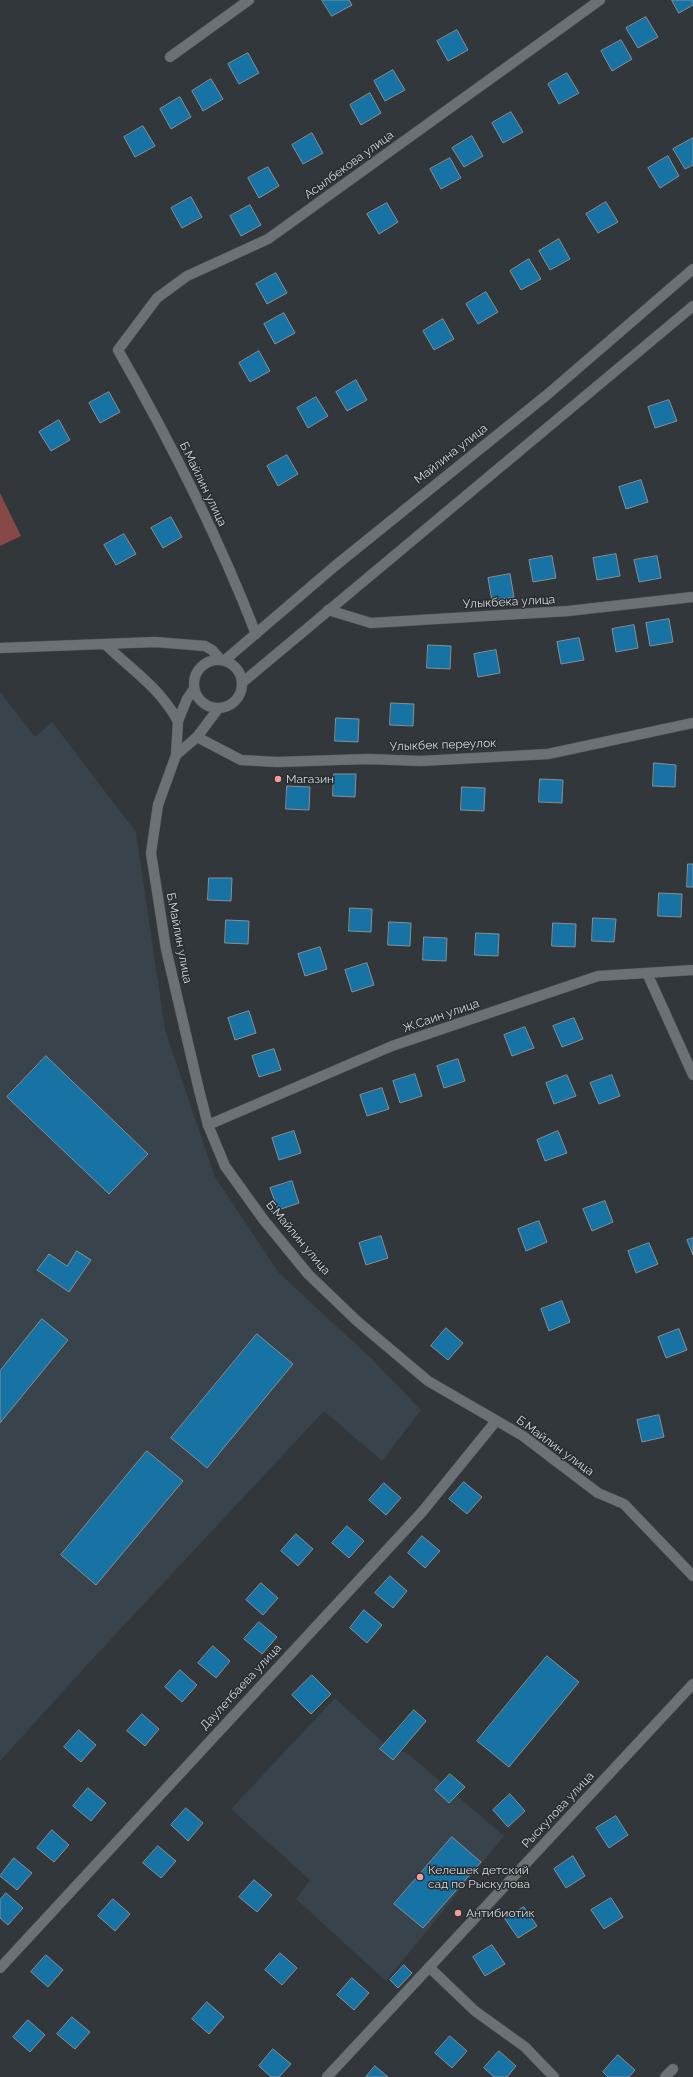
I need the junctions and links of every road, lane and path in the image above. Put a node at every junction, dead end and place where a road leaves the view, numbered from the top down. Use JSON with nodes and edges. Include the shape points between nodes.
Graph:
{"nodes":[{"id":1,"x":249,"y":0,"type":"edge"},
{"id":2,"x":600,"y":0,"type":"edge"},
{"id":3,"x":170,"y":57,"type":"dead end"},
{"id":4,"x":693,"y":269,"type":"edge"},
{"id":5,"x":693,"y":306,"type":"edge"},
{"id":6,"x":118,"y":350,"type":"joint"},
{"id":7,"x":693,"y":597,"type":"edge"},
{"id":8,"x":328,"y":610,"type":"junction"},
{"id":9,"x":256,"y":634,"type":"junction"},
{"id":10,"x":106,"y":645,"type":"junction"},
{"id":11,"x":0,"y":648,"type":"edge"},
{"id":12,"x":223,"y":660,"type":"junction"},
{"id":13,"x":243,"y":682,"type":"junction"},
{"id":14,"x":194,"y":689,"type":"junction"},
{"id":15,"x":218,"y":709,"type":"junction"},
{"id":16,"x":178,"y":721,"type":"junction"},
{"id":17,"x":693,"y":723,"type":"edge"},
{"id":18,"x":198,"y":737,"type":"junction"},
{"id":19,"x":176,"y":755,"type":"junction"},
{"id":20,"x":693,"y":970,"type":"edge"},
{"id":21,"x":647,"y":973,"type":"junction"},
{"id":22,"x":693,"y":1075,"type":"edge"},
{"id":23,"x":208,"y":1124,"type":"junction"},
{"id":24,"x":496,"y":1421,"type":"junction"},
{"id":25,"x":693,"y":1576,"type":"edge"},
{"id":26,"x":693,"y":1684,"type":"edge"},
{"id":27,"x":429,"y":1967,"type":"junction"},
{"id":28,"x":0,"y":1968,"type":"edge"},
{"id":29,"x":673,"y":2069,"type":"dead end"},
{"id":30,"x":327,"y":2077,"type":"edge"},
{"id":31,"x":554,"y":2077,"type":"edge"},
{"id":32,"x":665,"y":2077,"type":"edge"}],
"edges":[{"from":1,"to":3,"type":"street"},
{"from":2,"to":6,"type":"street","name":"Асылбекова улица","via":[[268,239],[187,276],[157,298]]},
{"from":4,"to":9,"type":"street","name":"Майлина улица","via":[[548,394],[401,511]]},
{"from":5,"to":8,"type":"street","via":[[450,511]]},
{"from":6,"to":9,"type":"street","name":"Б.Майлин улица","via":[[156,417],[232,573]]},
{"from":7,"to":8,"type":"street","name":"Улыкбека улица","via":[[568,611],[371,623]]},
{"from":8,"to":13,"type":"street"},
{"from":9,"to":12,"type":"street","name":"Майлина улица"},
{"from":10,"to":11,"type":"street"},
{"from":10,"to":12,"type":"street","via":[[155,642],[195,644],[212,650]]},
{"from":10,"to":16,"type":"street","via":[[156,689]]},
{"from":12,"to":13,"type":"street","via":[[233,664],[240,672]]},
{"from":12,"to":14,"type":"street","name":"Майлина улица","via":[[204,663],[197,670]]},
{"from":13,"to":15,"type":"street","via":[[236,701],[228,707]]},
{"from":14,"to":15,"type":"street","via":[[198,699],[207,706]]},
{"from":14,"to":16,"type":"street","name":"Б.Майлин улица"},
{"from":15,"to":18,"type":"street"},
{"from":16,"to":19,"type":"street","name":"Б.Майлин улица"},
{"from":17,"to":18,"type":"street","name":"Улыкбек переулок","via":[[548,754],[421,761],[241,760]]},
{"from":18,"to":19,"type":"street"},
{"from":19,"to":23,"type":"street","name":"Б.Майлин улица","via":[[158,805],[151,853],[166,949]]},
{"from":20,"to":21,"type":"street","name":"Ж.Саин улица"},
{"from":21,"to":22,"type":"street"},
{"from":21,"to":23,"type":"street","name":"Ж.Саин улица","via":[[598,976],[392,1046]]},
{"from":23,"to":24,"type":"street","name":"Б.Майлин улица","via":[[225,1166],[263,1219],[308,1274],[357,1321],[428,1381]]},
{"from":24,"to":25,"type":"street","name":"Б.Майлин улица","via":[[523,1436],[598,1493],[624,1504]]},
{"from":24,"to":28,"type":"street","name":"Даулетбаева улица","via":[[422,1512]]},
{"from":26,"to":27,"type":"street","name":"Рыскулова улица"},
{"from":27,"to":30,"type":"street","name":"Рыскулова улица"},
{"from":27,"to":31,"type":"street","via":[[475,2011],[525,2047]]},
{"from":29,"to":32,"type":"street"}]}
